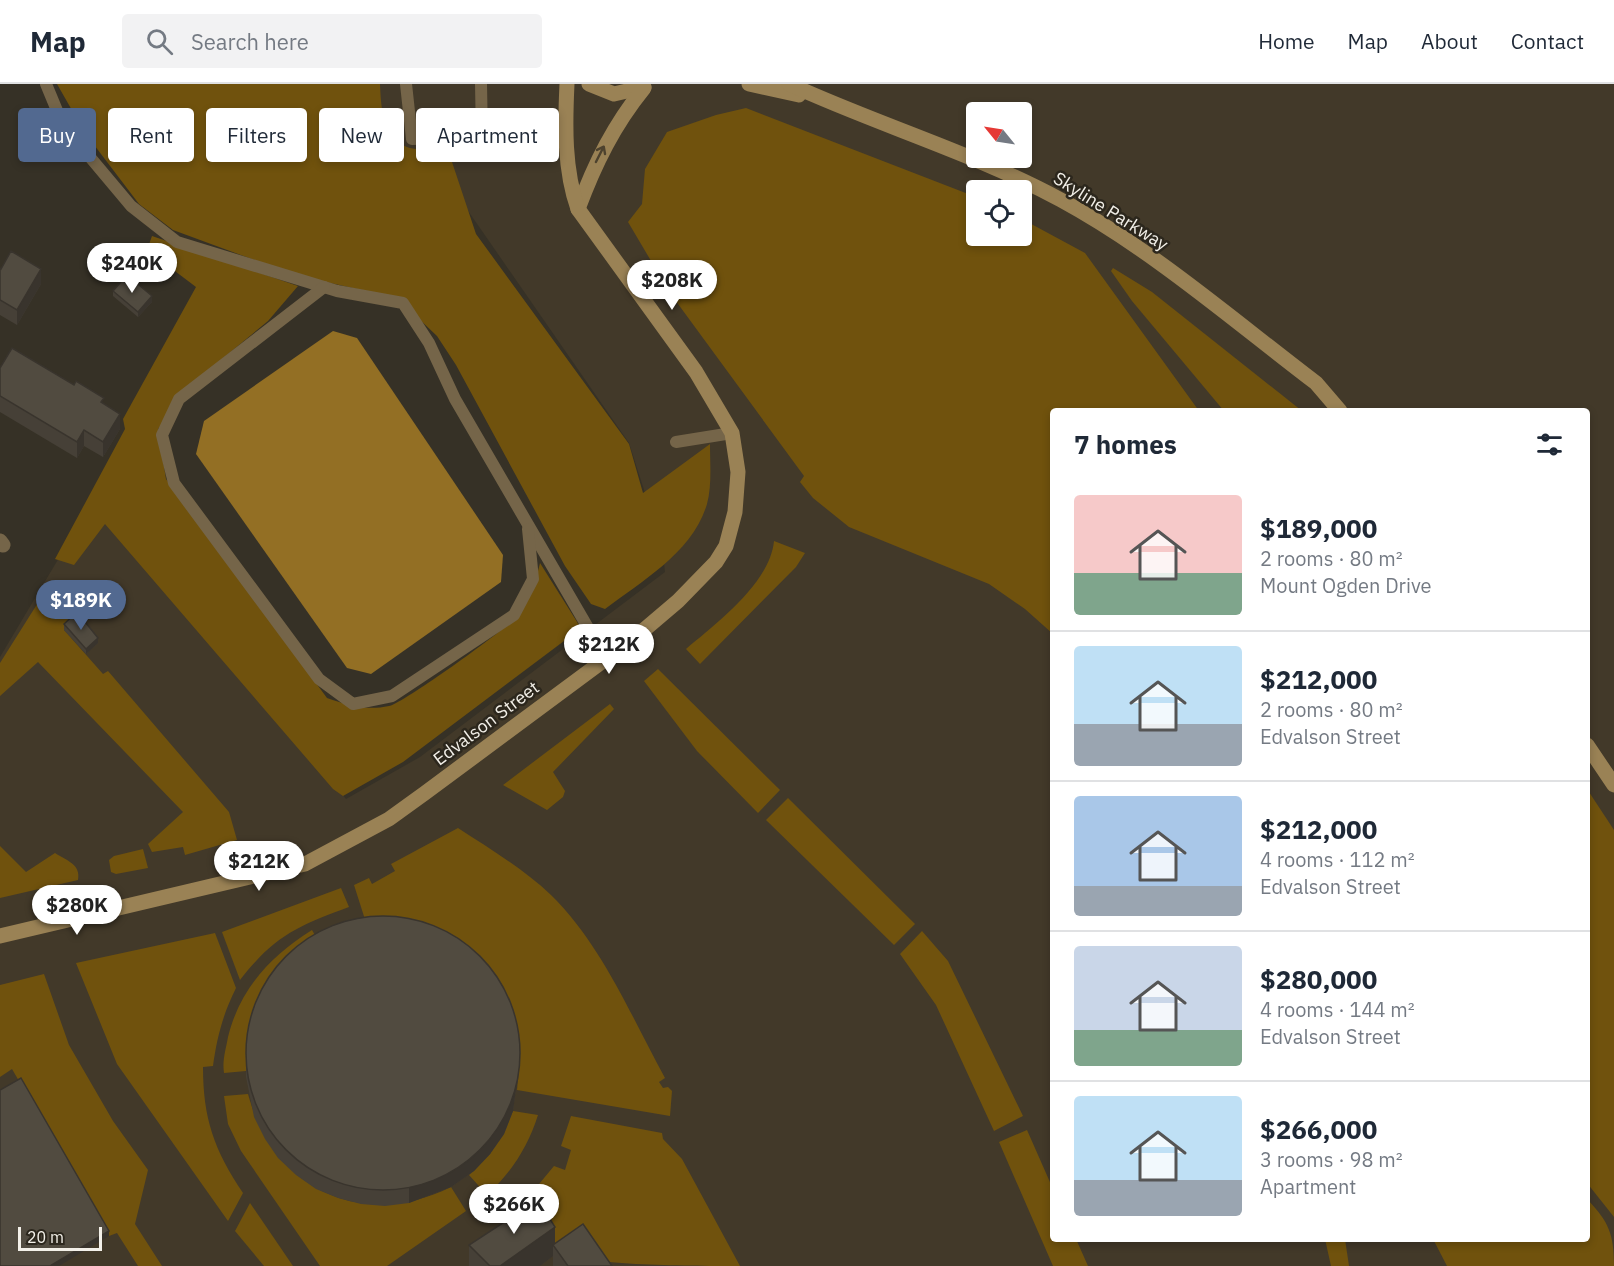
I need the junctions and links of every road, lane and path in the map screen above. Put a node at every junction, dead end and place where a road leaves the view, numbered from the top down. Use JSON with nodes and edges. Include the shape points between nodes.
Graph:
{"nodes":[{"id":1,"x":46,"y":84,"type":"edge"},
{"id":2,"x":406,"y":84,"type":"edge"},
{"id":3,"x":481,"y":84,"type":"edge"},
{"id":4,"x":567,"y":84,"type":"edge"},
{"id":5,"x":589,"y":84,"type":"edge"},
{"id":6,"x":749,"y":84,"type":"edge"},
{"id":7,"x":789,"y":84,"type":"edge"},
{"id":8,"x":646,"y":86,"type":"edge"},
{"id":9,"x":826,"y":101,"type":"junction"},
{"id":10,"x":578,"y":208,"type":"junction"},
{"id":11,"x":324,"y":287,"type":"junction"},
{"id":12,"x":1337,"y":408,"type":"edge"},
{"id":13,"x":732,"y":433,"type":"junction"},
{"id":14,"x":676,"y":442,"type":"dead end"},
{"id":15,"x":528,"y":524,"type":"junction"},
{"id":16,"x":605,"y":657,"type":"junction"},
{"id":17,"x":1590,"y":749,"type":"edge"},
{"id":18,"x":1614,"y":785,"type":"edge"},
{"id":19,"x":0,"y":936,"type":"edge"}],
"edges":[{"from":1,"to":11,"type":"lane","via":[[63,125],[131,206],[177,242]]},
{"from":2,"to":3,"type":"lane","via":[[412,139],[482,137]]},
{"from":4,"to":10,"type":"street","name":"Edvalson Street","via":[[570,185]]},
{"from":5,"to":8,"type":"street","via":[[614,94]]},
{"from":6,"to":9,"type":"street","name":"Skyline Parkway"},
{"from":7,"to":9,"type":"street","name":"Skyline Parkway"},
{"from":10,"to":8,"type":"street","one_way":true,"via":[[611,132]]},
{"from":9,"to":12,"type":"street","name":"Skyline Parkway","via":[[1012,176],[1126,239],[1316,383]]},
{"from":10,"to":13,"type":"street","name":"Edvalson Street","via":[[696,372]]},
{"from":11,"to":15,"type":"lane","via":[[403,303]]},
{"from":11,"to":15,"type":"lane","via":[[179,399],[162,435],[174,483],[319,679],[353,704],[392,696],[514,615],[533,579]]},
{"from":13,"to":14,"type":"lane"},
{"from":13,"to":16,"type":"street","name":"Edvalson Street","via":[[738,472],[735,512],[726,546],[704,576],[678,601]]},
{"from":15,"to":16,"type":"lane"},
{"from":16,"to":19,"type":"street","name":"Edvalson Street","via":[[389,819],[306,864]]},
{"from":17,"to":18,"type":"street"}]}
